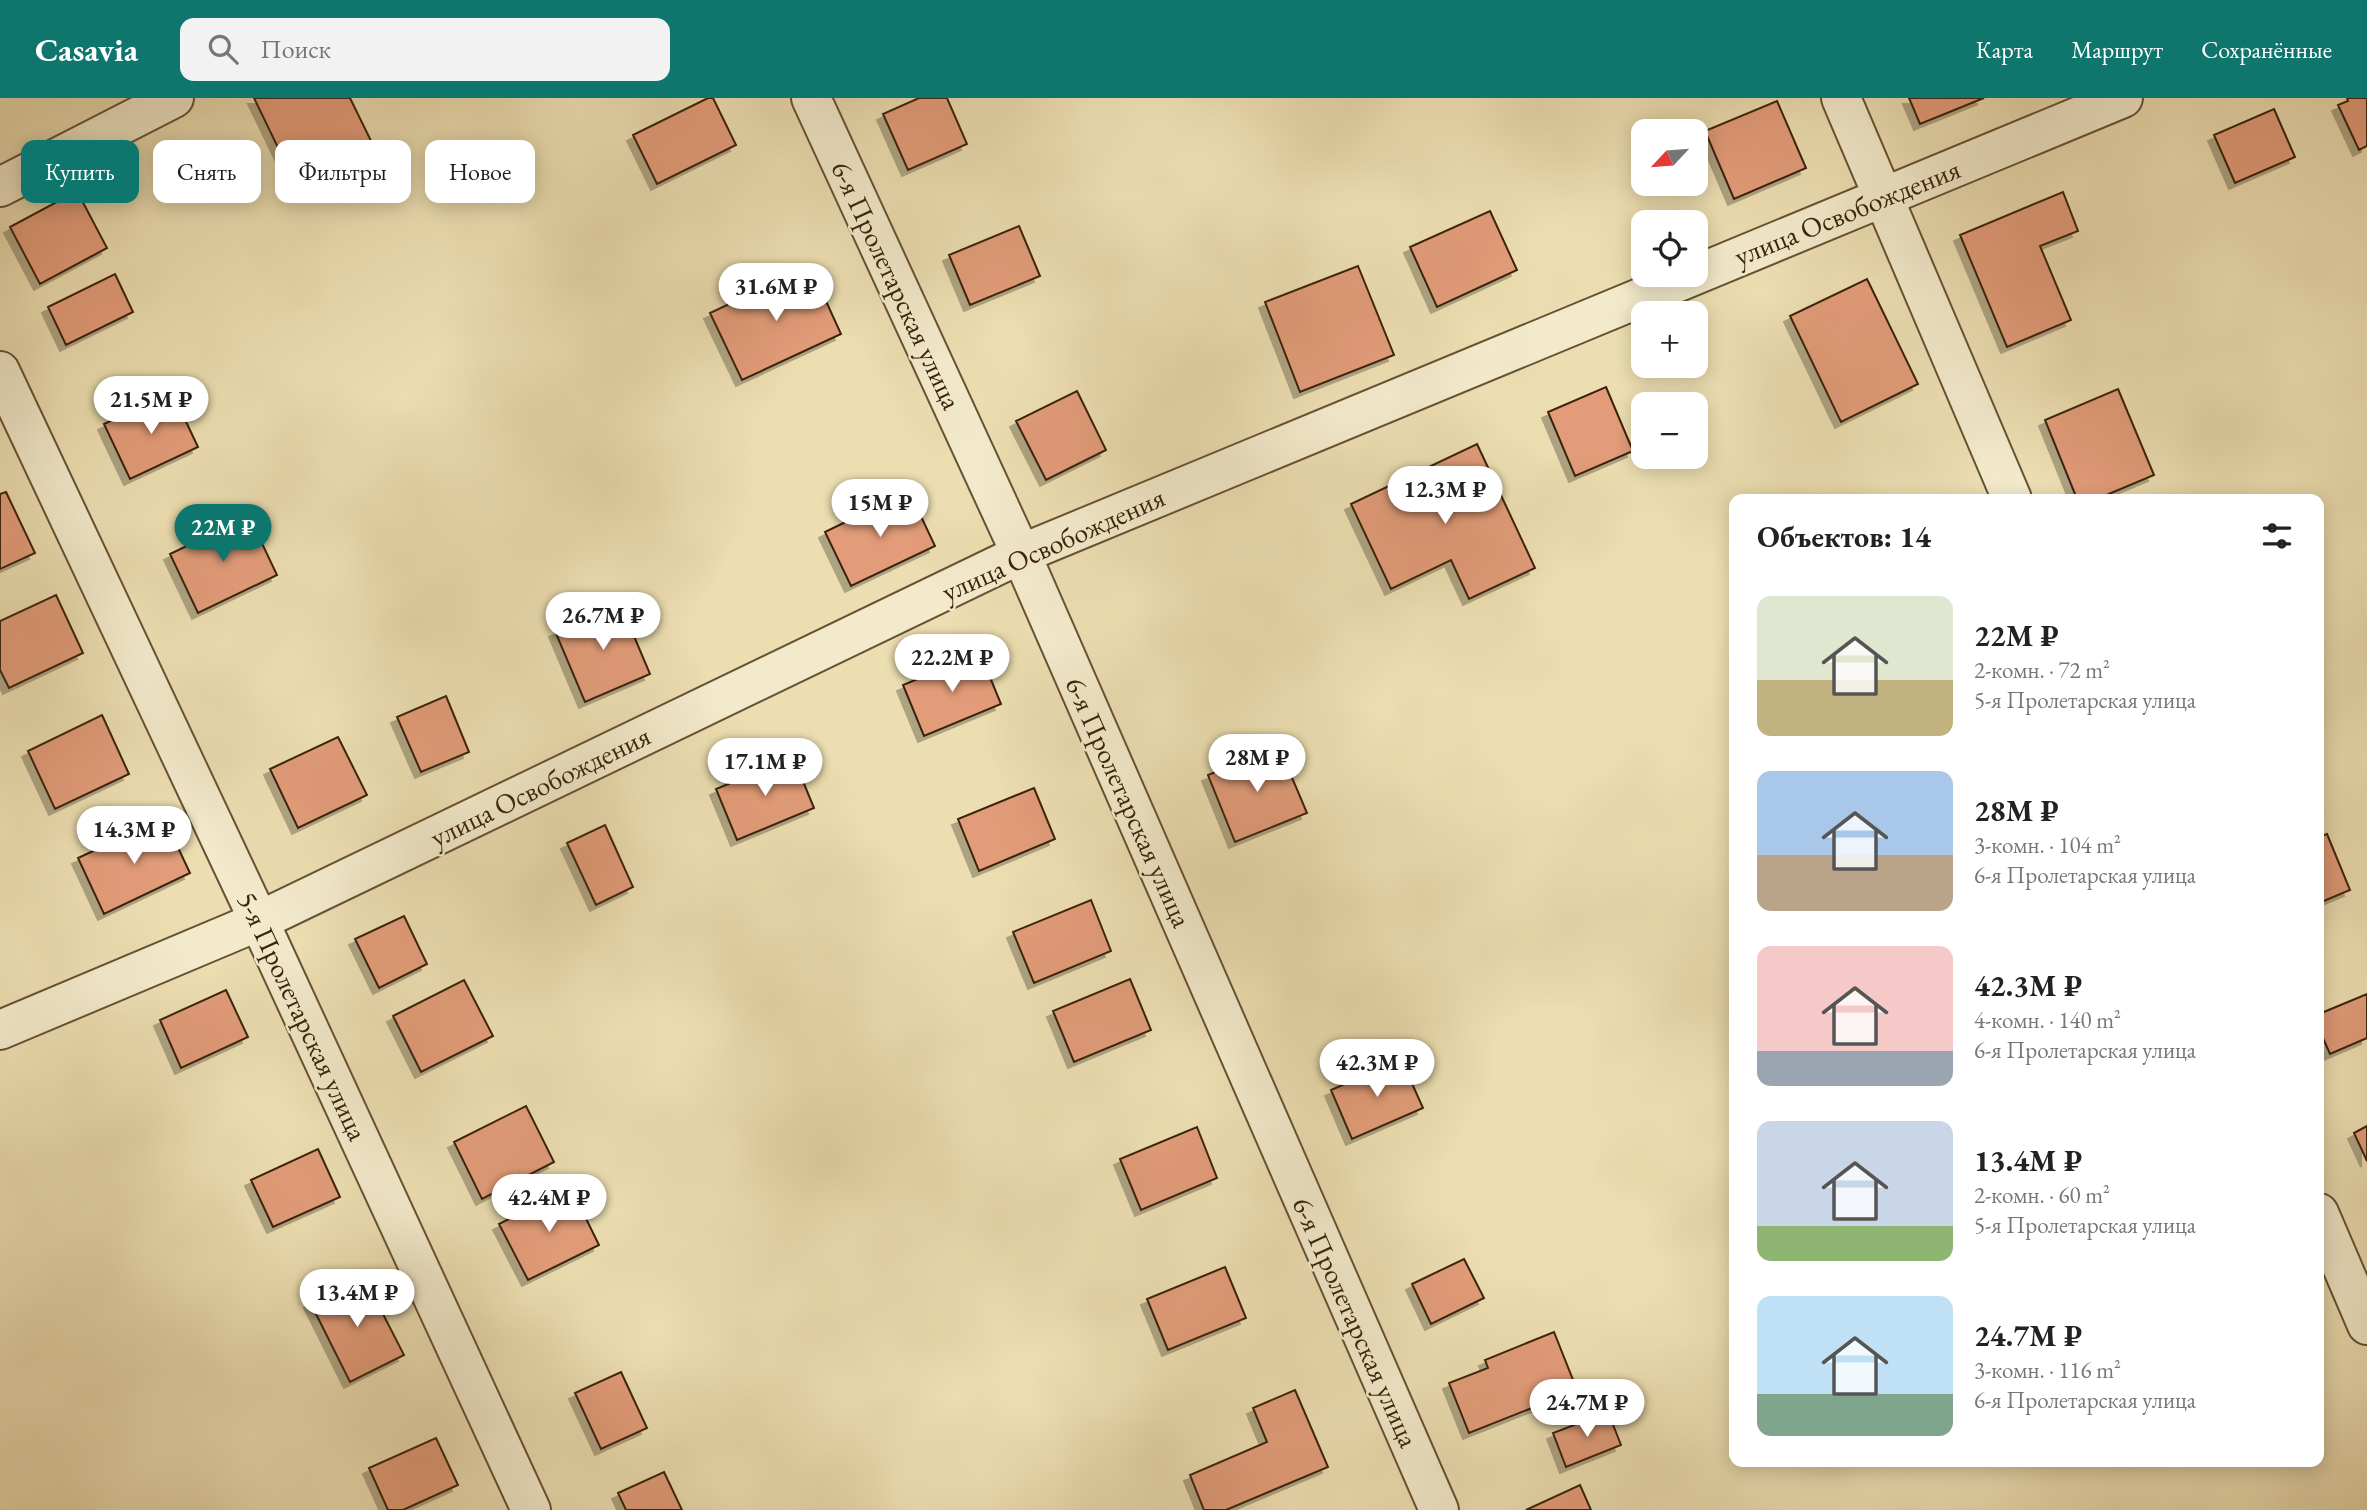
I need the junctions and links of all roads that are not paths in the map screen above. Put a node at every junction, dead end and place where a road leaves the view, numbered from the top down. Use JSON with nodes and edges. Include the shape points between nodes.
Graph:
{"nodes":[{"id":1,"x":174,"y":98,"type":"edge"},
{"id":2,"x":811,"y":98,"type":"edge"},
{"id":3,"x":1840,"y":98,"type":"edge"},
{"id":4,"x":2123,"y":98,"type":"edge"},
{"id":5,"x":0,"y":187,"type":"edge"},
{"id":6,"x":1883,"y":197,"type":"junction"},
{"id":7,"x":0,"y":371,"type":"edge"},
{"id":8,"x":2010,"y":494,"type":"edge"},
{"id":9,"x":1021,"y":554,"type":"junction"},
{"id":10,"x":259,"y":921,"type":"junction"},
{"id":11,"x":0,"y":1030,"type":"edge"},
{"id":12,"x":2324,"y":1225,"type":"edge"},
{"id":13,"x":2367,"y":1325,"type":"edge"},
{"id":14,"x":531,"y":1510,"type":"edge"},
{"id":15,"x":1438,"y":1510,"type":"edge"}],
"edges":[{"from":1,"to":5,"type":"street"},
{"from":2,"to":9,"type":"street","name":"6-я Пролетарская улица"},
{"from":3,"to":6,"type":"street"},
{"from":4,"to":6,"type":"street","name":"улица Освобождения"},
{"from":6,"to":8,"type":"street"},
{"from":6,"to":9,"type":"street","name":"улица Освобождения"},
{"from":7,"to":10,"type":"street","name":"5-я Пролетарская улица"},
{"from":9,"to":10,"type":"street","name":"улица Освобождения"},
{"from":9,"to":15,"type":"street","name":"6-я Пролетарская улица"},
{"from":10,"to":11,"type":"street","name":"улица Освобождения"},
{"from":10,"to":14,"type":"street","name":"5-я Пролетарская улица"},
{"from":12,"to":13,"type":"street"}]}
